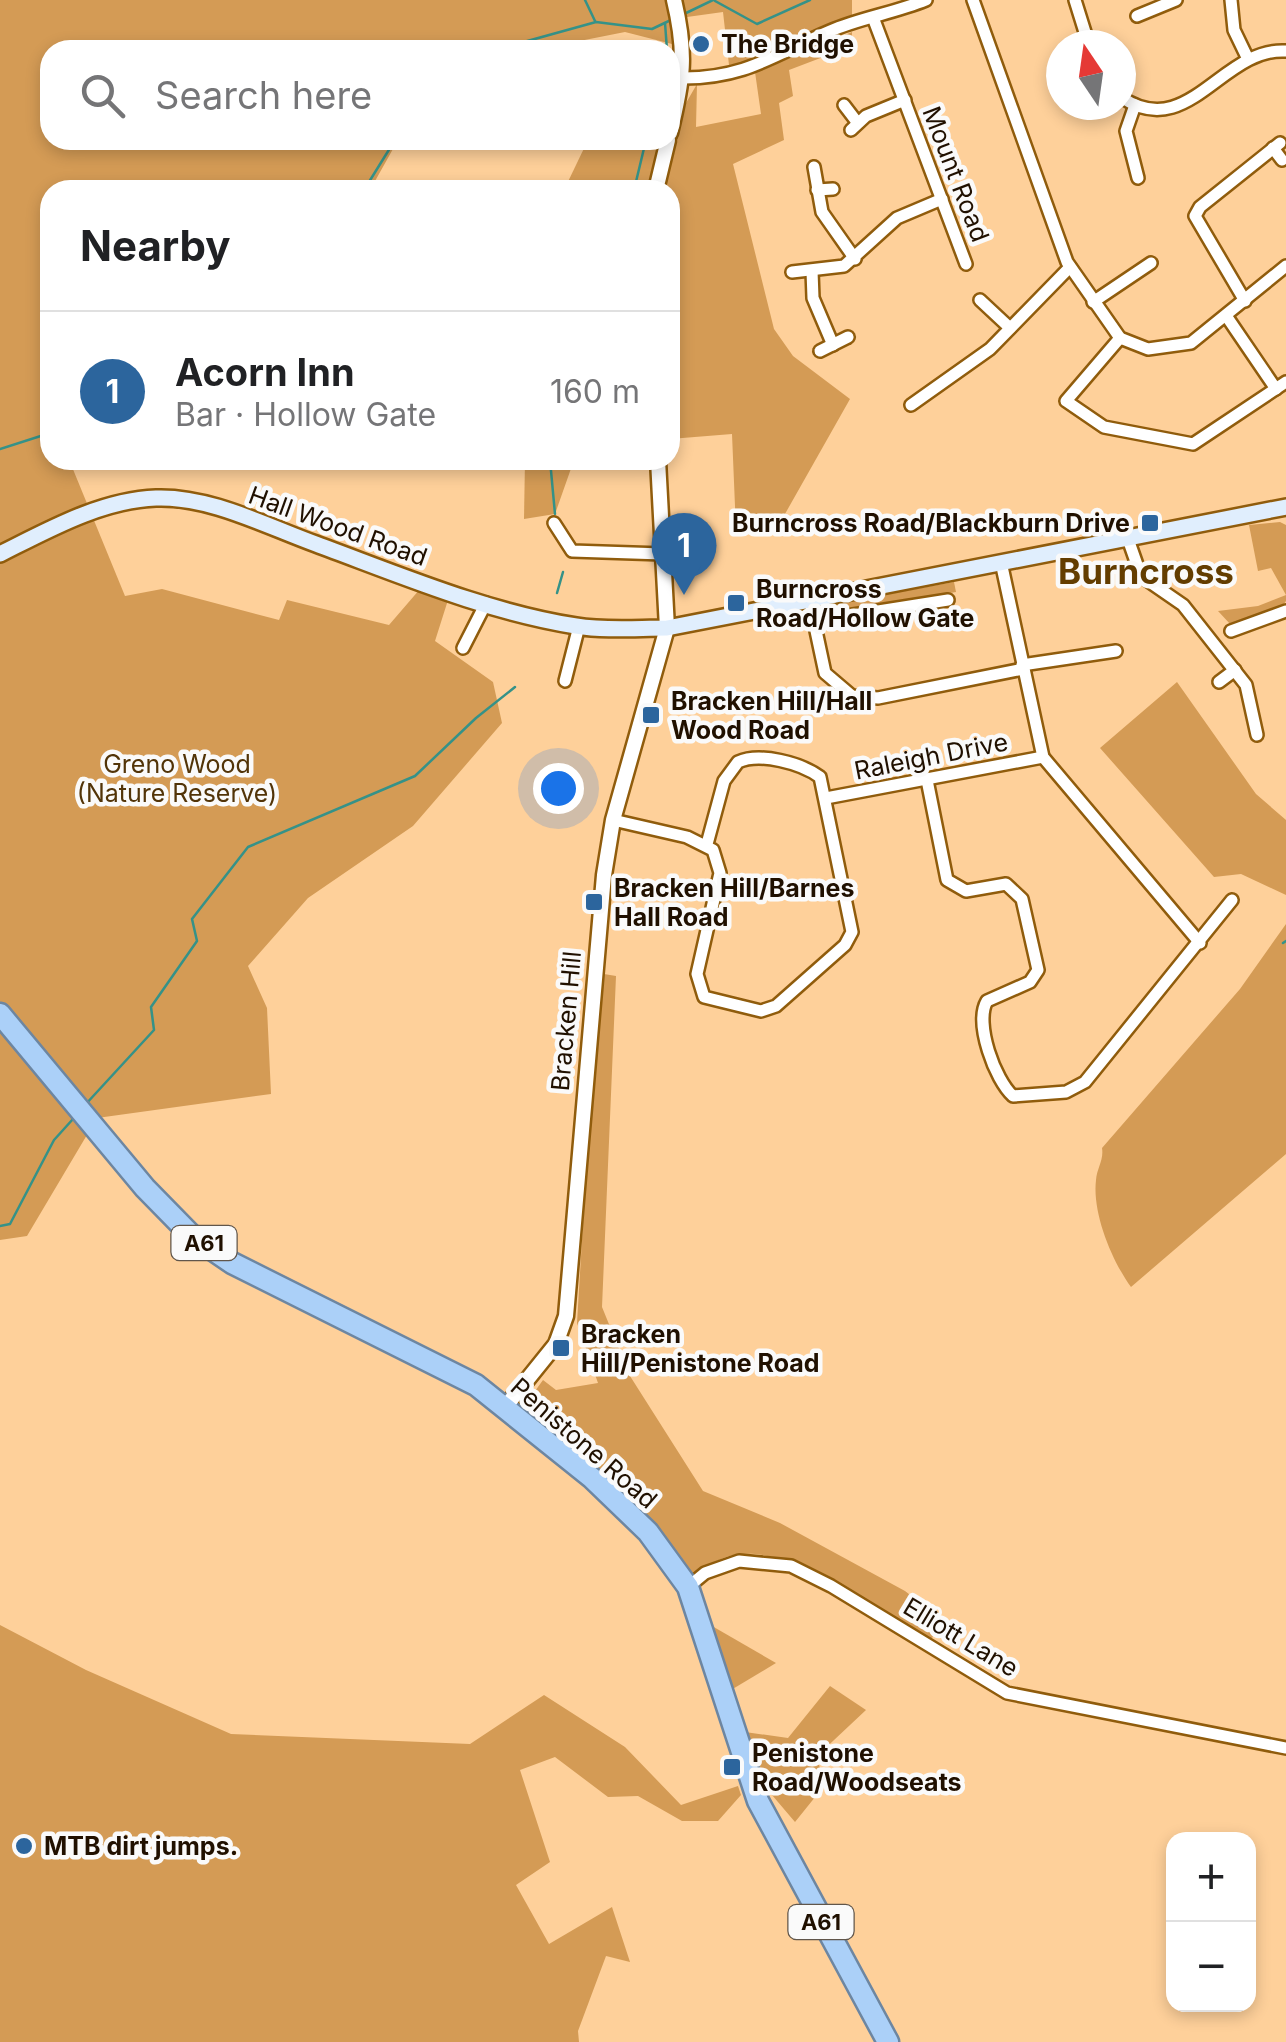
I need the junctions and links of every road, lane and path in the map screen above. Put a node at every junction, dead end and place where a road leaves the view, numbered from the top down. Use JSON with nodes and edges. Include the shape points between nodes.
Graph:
{"nodes":[{"id":1,"x":926,"y":0,"type":"edge"},
{"id":2,"x":973,"y":0,"type":"edge"},
{"id":3,"x":1075,"y":0,"type":"edge"},
{"id":4,"x":1176,"y":0,"type":"edge"},
{"id":5,"x":1231,"y":0,"type":"edge"},
{"id":6,"x":674,"y":2,"type":"edge"},
{"id":7,"x":1146,"y":19,"type":"dead end"},
{"id":8,"x":874,"y":20,"type":"junction"},
{"id":9,"x":1084,"y":30,"type":"edge"},
{"id":10,"x":1286,"y":51,"type":"edge"},
{"id":11,"x":1247,"y":57,"type":"junction"},
{"id":12,"x":684,"y":78,"type":"junction"},
{"id":13,"x":680,"y":93,"type":"edge"},
{"id":14,"x":905,"y":100,"type":"junction"},
{"id":15,"x":844,"y":105,"type":"dead end"},
{"id":16,"x":1136,"y":105,"type":"edge"},
{"id":17,"x":1130,"y":120,"type":"edge"},
{"id":18,"x":666,"y":150,"type":"edge"},
{"id":19,"x":1282,"y":160,"type":"dead end"},
{"id":20,"x":814,"y":167,"type":"dead end"},
{"id":21,"x":1138,"y":178,"type":"dead end"},
{"id":22,"x":658,"y":180,"type":"edge"},
{"id":23,"x":833,"y":189,"type":"dead end"},
{"id":24,"x":817,"y":190,"type":"junction"},
{"id":25,"x":942,"y":199,"type":"junction"},
{"id":26,"x":855,"y":259,"type":"junction"},
{"id":27,"x":1151,"y":262,"type":"dead end"},
{"id":28,"x":966,"y":264,"type":"dead end"},
{"id":29,"x":1286,"y":266,"type":"edge"},
{"id":30,"x":1070,"y":267,"type":"junction"},
{"id":31,"x":812,"y":271,"type":"junction"},
{"id":32,"x":792,"y":272,"type":"dead end"},
{"id":33,"x":980,"y":300,"type":"dead end"},
{"id":34,"x":1245,"y":301,"type":"junction"},
{"id":35,"x":1093,"y":302,"type":"junction"},
{"id":36,"x":1227,"y":317,"type":"junction"},
{"id":37,"x":1010,"y":328,"type":"junction"},
{"id":38,"x":848,"y":337,"type":"dead end"},
{"id":39,"x":1120,"y":338,"type":"junction"},
{"id":40,"x":833,"y":345,"type":"junction"},
{"id":41,"x":820,"y":351,"type":"dead end"},
{"id":42,"x":1281,"y":386,"type":"edge"},
{"id":43,"x":911,"y":405,"type":"dead end"},
{"id":44,"x":659,"y":470,"type":"edge"},
{"id":45,"x":1286,"y":507,"type":"edge"},
{"id":46,"x":554,"y":523,"type":"dead end"},
{"id":47,"x":1128,"y":538,"type":"junction"},
{"id":48,"x":0,"y":554,"type":"edge"},
{"id":49,"x":663,"y":554,"type":"junction"},
{"id":50,"x":1001,"y":562,"type":"junction"},
{"id":51,"x":809,"y":598,"type":"junction"},
{"id":52,"x":948,"y":600,"type":"dead end"},
{"id":53,"x":486,"y":603,"type":"junction"},
{"id":54,"x":1286,"y":610,"type":"edge"},
{"id":55,"x":1222,"y":620,"type":"dead end"},
{"id":56,"x":814,"y":621,"type":"junction"},
{"id":57,"x":578,"y":626,"type":"junction"},
{"id":58,"x":667,"y":628,"type":"junction"},
{"id":59,"x":464,"y":648,"type":"dead end"},
{"id":60,"x":1116,"y":651,"type":"dead end"},
{"id":61,"x":1023,"y":667,"type":"junction"},
{"id":62,"x":1234,"y":670,"type":"junction"},
{"id":63,"x":565,"y":681,"type":"dead end"},
{"id":64,"x":1219,"y":682,"type":"dead end"},
{"id":65,"x":1257,"y":736,"type":"dead end"},
{"id":66,"x":1044,"y":757,"type":"junction"},
{"id":67,"x":926,"y":780,"type":"junction"},
{"id":68,"x":826,"y":798,"type":"junction"},
{"id":69,"x":613,"y":820,"type":"junction"},
{"id":70,"x":707,"y":844,"type":"junction"},
{"id":71,"x":1232,"y":900,"type":"dead end"},
{"id":72,"x":1200,"y":943,"type":"junction"},
{"id":73,"x":0,"y":1014,"type":"edge"},
{"id":74,"x":506,"y":1406,"type":"junction"},
{"id":75,"x":688,"y":1586,"type":"junction"},
{"id":76,"x":1286,"y":1748,"type":"edge"},
{"id":77,"x":888,"y":2042,"type":"edge"}],
"edges":[{"from":1,"to":8,"type":"street"},
{"from":2,"to":30,"type":"street"},
{"from":3,"to":9,"type":"street"},
{"from":4,"to":7,"type":"street"},
{"from":5,"to":11,"type":"street","via":[[1234,30]]},
{"from":6,"to":12,"type":"street"},
{"from":8,"to":12,"type":"street","via":[[841,26],[749,69]]},
{"from":8,"to":14,"type":"street","name":"Mount Road"},
{"from":10,"to":11,"type":"street"},
{"from":11,"to":16,"type":"street","via":[[1179,107]]},
{"from":12,"to":13,"type":"street"},
{"from":14,"to":15,"type":"street","name":"Mount Road","via":[[854,126]]},
{"from":14,"to":25,"type":"street","name":"Mount Road"},
{"from":17,"to":21,"type":"street","via":[[1126,131]]},
{"from":18,"to":22,"type":"street"},
{"from":19,"to":34,"type":"street","via":[[1277,146],[1195,216]]},
{"from":20,"to":24,"type":"street"},
{"from":23,"to":24,"type":"street"},
{"from":24,"to":26,"type":"street","via":[[822,212]]},
{"from":25,"to":26,"type":"street","via":[[897,218]]},
{"from":25,"to":28,"type":"street","name":"Mount Road"},
{"from":26,"to":31,"type":"street"},
{"from":27,"to":35,"type":"street","via":[[1133,267]]},
{"from":29,"to":34,"type":"street"},
{"from":30,"to":35,"type":"street"},
{"from":30,"to":37,"type":"street"},
{"from":31,"to":32,"type":"street"},
{"from":31,"to":40,"type":"street","via":[[813,298]]},
{"from":33,"to":37,"type":"street"},
{"from":34,"to":36,"type":"street"},
{"from":35,"to":39,"type":"street"},
{"from":36,"to":39,"type":"street","via":[[1170,349],[1137,348]]},
{"from":36,"to":42,"type":"street"},
{"from":37,"to":43,"type":"street"},
{"from":38,"to":40,"type":"street"},
{"from":39,"to":42,"type":"street","via":[[1067,396],[1069,405],[1104,427],[1194,444]]},
{"from":40,"to":41,"type":"street"},
{"from":44,"to":49,"type":"street","name":"Bracken Hill"},
{"from":45,"to":47,"type":"main road","name":"Hall Wood Road"},
{"from":46,"to":49,"type":"street","via":[[572,551]]},
{"from":47,"to":50,"type":"main road","name":"Hall Wood Road"},
{"from":47,"to":62,"type":"street","via":[[1141,576],[1183,605]]},
{"from":48,"to":53,"type":"main road","name":"Hall Wood Road","via":[[78,516],[170,498]]},
{"from":49,"to":58,"type":"street","name":"Bracken Hill"},
{"from":50,"to":51,"type":"main road","name":"Hall Wood Road"},
{"from":50,"to":61,"type":"street"},
{"from":51,"to":56,"type":"street"},
{"from":51,"to":58,"type":"main road","name":"Hall Wood Road"},
{"from":52,"to":56,"type":"street"},
{"from":53,"to":57,"type":"main road","name":"Hall Wood Road"},
{"from":53,"to":59,"type":"street"},
{"from":54,"to":55,"type":"street","via":[[1233,634]]},
{"from":56,"to":61,"type":"street","via":[[825,672],[841,690],[864,699]]},
{"from":57,"to":58,"type":"main road","name":"Hall Wood Road"},
{"from":57,"to":63,"type":"street"},
{"from":58,"to":69,"type":"street","name":"Bracken Hill"},
{"from":60,"to":61,"type":"street"},
{"from":61,"to":66,"type":"street"},
{"from":62,"to":64,"type":"street"},
{"from":62,"to":65,"type":"street","via":[[1249,693]]},
{"from":66,"to":67,"type":"street","name":"Raleigh Drive"},
{"from":66,"to":72,"type":"street"},
{"from":67,"to":68,"type":"street","name":"Raleigh Drive"},
{"from":67,"to":72,"type":"street","via":[[947,880],[966,891],[1006,884],[1022,899],[1038,970],[1030,982],[986,1001],[981,1016],[1000,1077],[1013,1096],[1066,1092],[1085,1082]]},
{"from":68,"to":70,"type":"street","via":[[820,777],[810,770],[745,758],[728,772]]},
{"from":68,"to":70,"type":"street","via":[[852,932],[769,1009],[712,1001],[700,990],[697,974],[720,872]]},
{"from":69,"to":70,"type":"street"},
{"from":69,"to":74,"type":"street","name":"Bracken Hill","via":[[588,1022],[566,1316],[556,1344]]},
{"from":71,"to":72,"type":"street"},
{"from":73,"to":74,"type":"highway","name":"Penistone Road","number":"A61","via":[[191,1234],[232,1263],[434,1361]]},
{"from":74,"to":75,"type":"highway","name":"Penistone Road","number":"A61","via":[[648,1532]]},
{"from":75,"to":76,"type":"street","name":"Elliott Lane","via":[[739,1562],[791,1566],[1007,1694]]},
{"from":75,"to":77,"type":"highway","name":"Penistone Road","number":"A61","via":[[758,1801]]}]}
